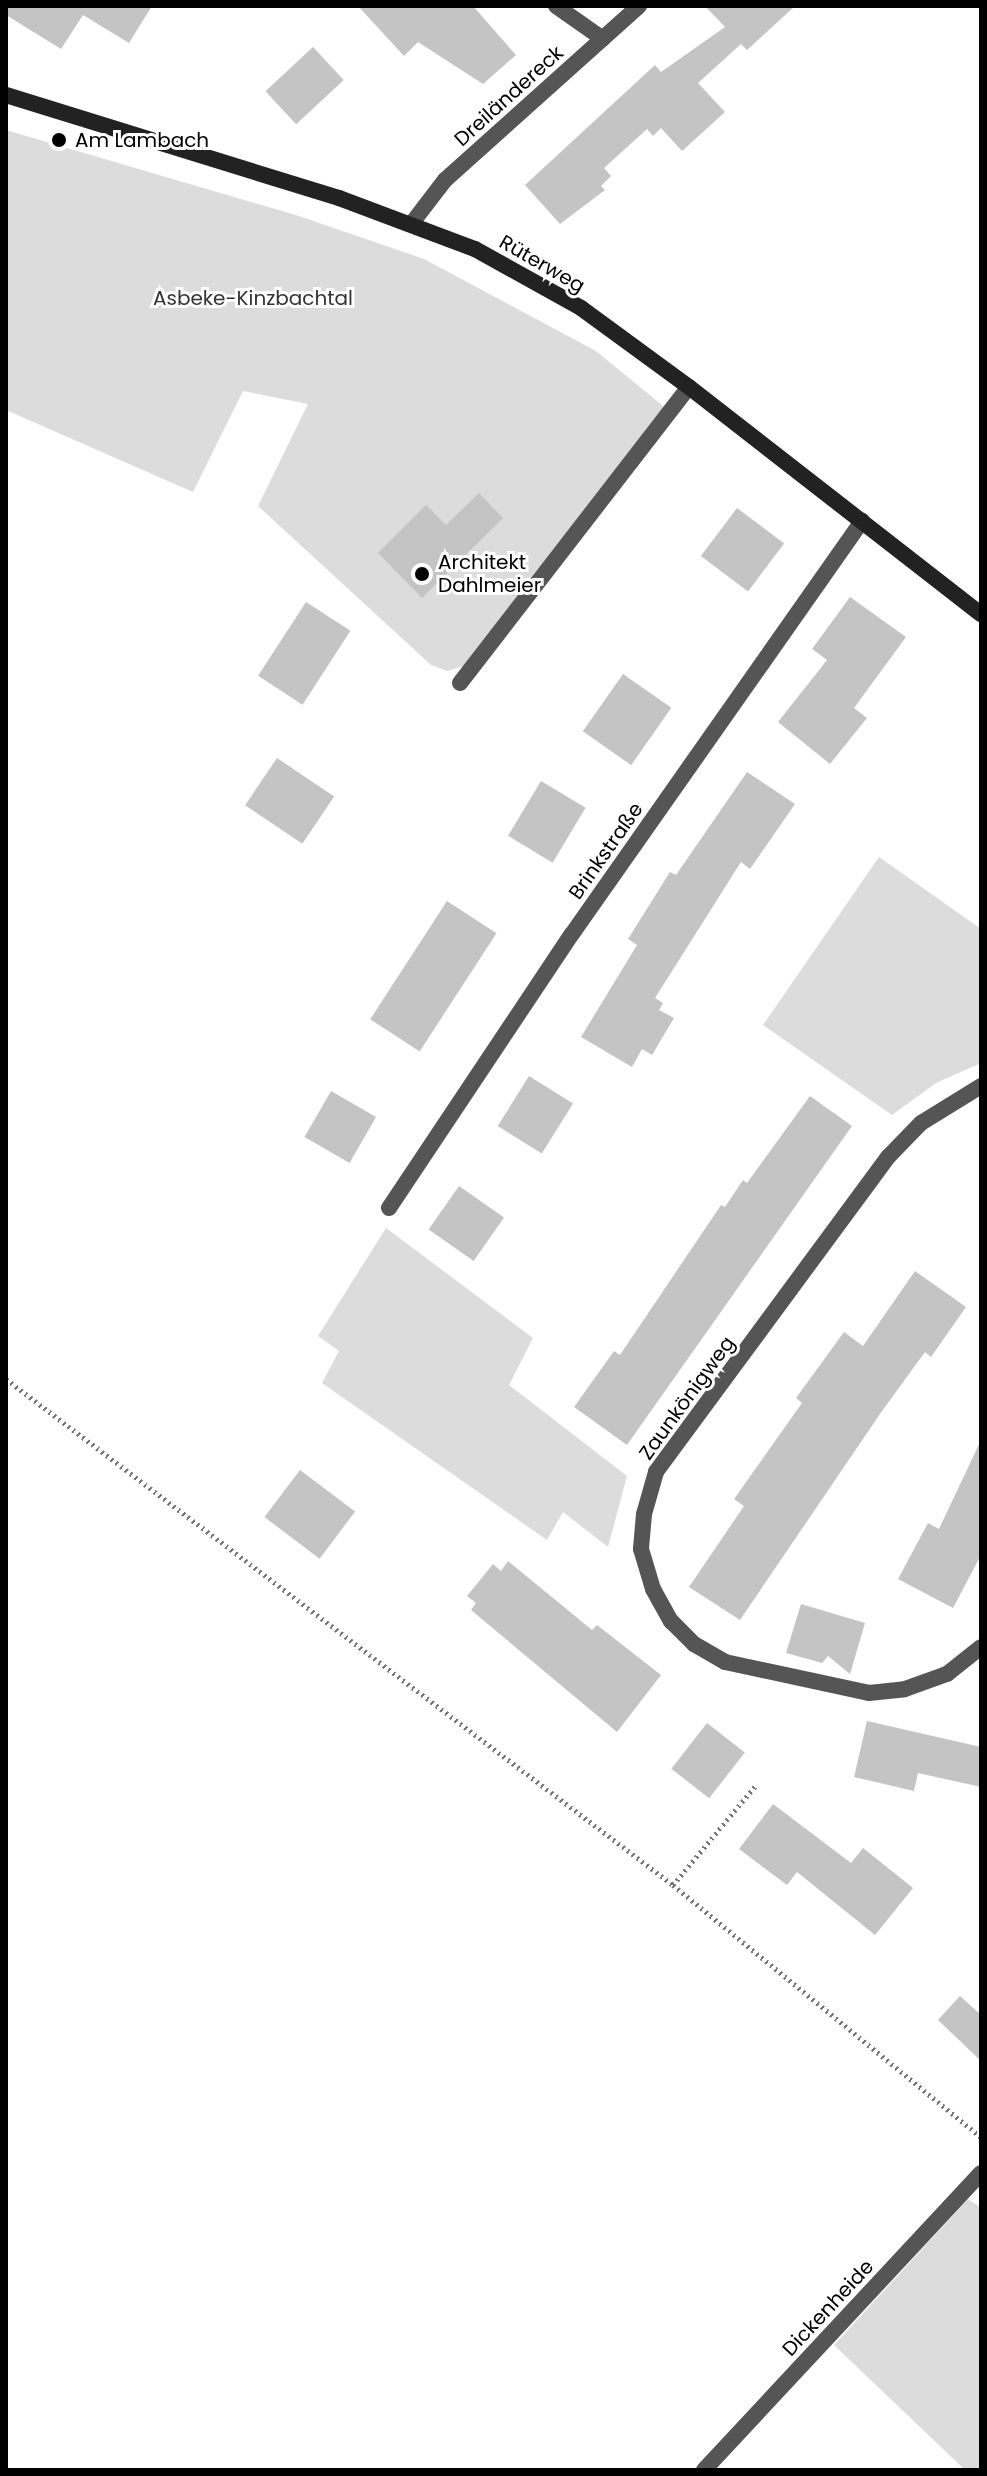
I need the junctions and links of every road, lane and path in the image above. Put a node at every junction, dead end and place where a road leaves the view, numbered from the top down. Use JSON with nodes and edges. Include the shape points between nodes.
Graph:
{"nodes":[{"id":1,"x":556,"y":6,"type":"edge"},
{"id":2,"x":639,"y":6,"type":"edge"},
{"id":3,"x":603,"y":39,"type":"junction"},
{"id":4,"x":6,"y":95,"type":"edge"},
{"id":5,"x":412,"y":223,"type":"junction"},
{"id":6,"x":689,"y":387,"type":"junction"},
{"id":7,"x":862,"y":521,"type":"junction"},
{"id":8,"x":981,"y":614,"type":"edge"},
{"id":9,"x":460,"y":683,"type":"dead end"},
{"id":10,"x":981,"y":1086,"type":"edge"},
{"id":11,"x":389,"y":1208,"type":"dead end"},
{"id":12,"x":6,"y":1379,"type":"edge"},
{"id":13,"x":981,"y":1647,"type":"edge"},
{"id":14,"x":756,"y":1785,"type":"dead end"},
{"id":15,"x":673,"y":1885,"type":"junction"},
{"id":16,"x":981,"y":2137,"type":"edge"},
{"id":17,"x":981,"y":2173,"type":"edge"},
{"id":18,"x":704,"y":2470,"type":"edge"}],
"edges":[{"from":1,"to":3,"type":"street"},
{"from":2,"to":3,"type":"street","name":"Dreiländereck"},
{"from":3,"to":5,"type":"street","name":"Dreiländereck","via":[[445,180]]},
{"from":4,"to":5,"type":"street","name":"Rüterweg"},
{"from":5,"to":6,"type":"street","name":"Rüterweg","via":[[475,249],[581,308]]},
{"from":6,"to":7,"type":"street","name":"Rüterweg"},
{"from":6,"to":9,"type":"street"},
{"from":7,"to":8,"type":"street","name":"Rüterweg"},
{"from":7,"to":11,"type":"street","name":"Brinkstraße","via":[[581,921]]},
{"from":10,"to":13,"type":"street","name":"Zaunkönigweg","via":[[921,1123],[841,1220],[656,1472],[641,1549],[653,1589],[671,1621],[694,1644],[725,1662],[869,1693],[905,1689],[947,1674]]},
{"from":12,"to":15,"type":"path"},
{"from":14,"to":15,"type":"path"},
{"from":15,"to":16,"type":"path"},
{"from":17,"to":18,"type":"street","name":"Dickenheide"}]}
